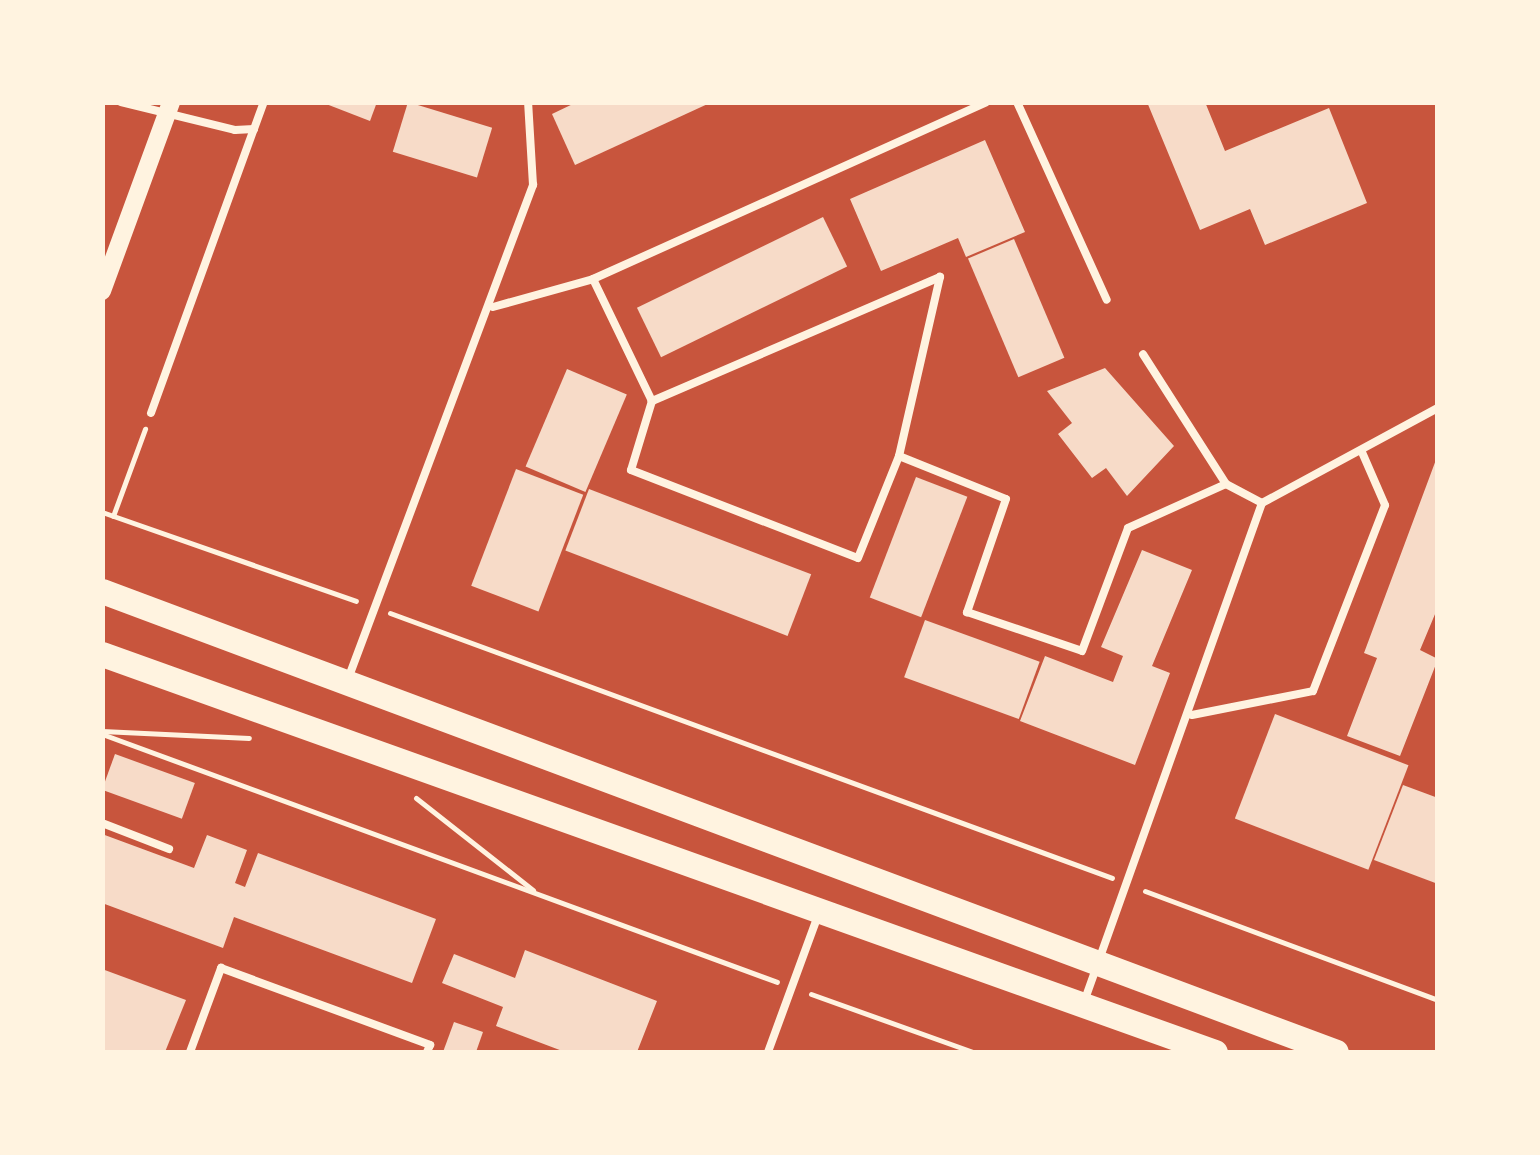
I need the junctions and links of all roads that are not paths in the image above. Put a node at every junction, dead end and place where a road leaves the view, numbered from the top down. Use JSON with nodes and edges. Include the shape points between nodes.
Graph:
{"nodes":[{"id":1,"x":121,"y":102,"type":"edge"},
{"id":2,"x":264,"y":102,"type":"edge"},
{"id":3,"x":528,"y":102,"type":"edge"},
{"id":4,"x":986,"y":102,"type":"edge"},
{"id":5,"x":1017,"y":102,"type":"edge"},
{"id":6,"x":168,"y":110,"type":"edge"},
{"id":7,"x":254,"y":129,"type":"junction"},
{"id":8,"x":594,"y":279,"type":"junction"},
{"id":9,"x":102,"y":291,"type":"edge"},
{"id":10,"x":1107,"y":300,"type":"dead end"},
{"id":11,"x":493,"y":307,"type":"junction"},
{"id":12,"x":1142,"y":354,"type":"dead end"},
{"id":13,"x":652,"y":401,"type":"junction"},
{"id":14,"x":1438,"y":408,"type":"edge"},
{"id":15,"x":151,"y":413,"type":"road end"},
{"id":16,"x":1362,"y":452,"type":"junction"},
{"id":17,"x":899,"y":456,"type":"junction"},
{"id":18,"x":1226,"y":484,"type":"junction"},
{"id":19,"x":1262,"y":503,"type":"junction"},
{"id":20,"x":102,"y":591,"type":"edge"},
{"id":21,"x":102,"y":654,"type":"edge"},
{"id":22,"x":346,"y":683,"type":"junction"},
{"id":23,"x":1192,"y":715,"type":"junction"},
{"id":24,"x":102,"y":823,"type":"edge"},
{"id":25,"x":169,"y":849,"type":"dead end"},
{"id":26,"x":820,"y":909,"type":"junction"},
{"id":27,"x":1098,"y":966,"type":"junction"},
{"id":28,"x":1083,"y":1004,"type":"junction"},
{"id":29,"x":190,"y":1052,"type":"edge"},
{"id":30,"x":428,"y":1052,"type":"edge"},
{"id":31,"x":768,"y":1052,"type":"edge"},
{"id":32,"x":1215,"y":1052,"type":"edge"},
{"id":33,"x":1336,"y":1052,"type":"edge"}],
"edges":[{"from":1,"to":6,"type":"lane"},
{"from":2,"to":7,"type":"lane"},
{"from":3,"to":11,"type":"lane","via":[[533,185]]},
{"from":4,"to":8,"type":"lane"},
{"from":5,"to":10,"type":"lane"},
{"from":6,"to":7,"type":"lane"},
{"from":6,"to":9,"type":"street"},
{"from":7,"to":15,"type":"lane"},
{"from":8,"to":11,"type":"lane"},
{"from":8,"to":13,"type":"lane"},
{"from":11,"to":22,"type":"lane"},
{"from":12,"to":18,"type":"lane"},
{"from":13,"to":17,"type":"lane","via":[[632,470],[858,558]]},
{"from":13,"to":17,"type":"lane","via":[[940,277]]},
{"from":14,"to":16,"type":"lane"},
{"from":16,"to":19,"type":"lane"},
{"from":16,"to":23,"type":"lane","via":[[1385,505],[1314,691]]},
{"from":17,"to":18,"type":"lane","via":[[1006,499],[967,612],[1082,650],[1128,528]]},
{"from":18,"to":19,"type":"lane"},
{"from":19,"to":23,"type":"lane"},
{"from":20,"to":22,"type":"main road"},
{"from":21,"to":26,"type":"main road"},
{"from":22,"to":27,"type":"main road"},
{"from":23,"to":27,"type":"lane"},
{"from":24,"to":25,"type":"lane"},
{"from":26,"to":28,"type":"main road"},
{"from":26,"to":31,"type":"lane"},
{"from":27,"to":28,"type":"lane"},
{"from":27,"to":33,"type":"main road"},
{"from":28,"to":32,"type":"main road"},
{"from":29,"to":30,"type":"lane","via":[[221,968],[430,1045]]}]}
